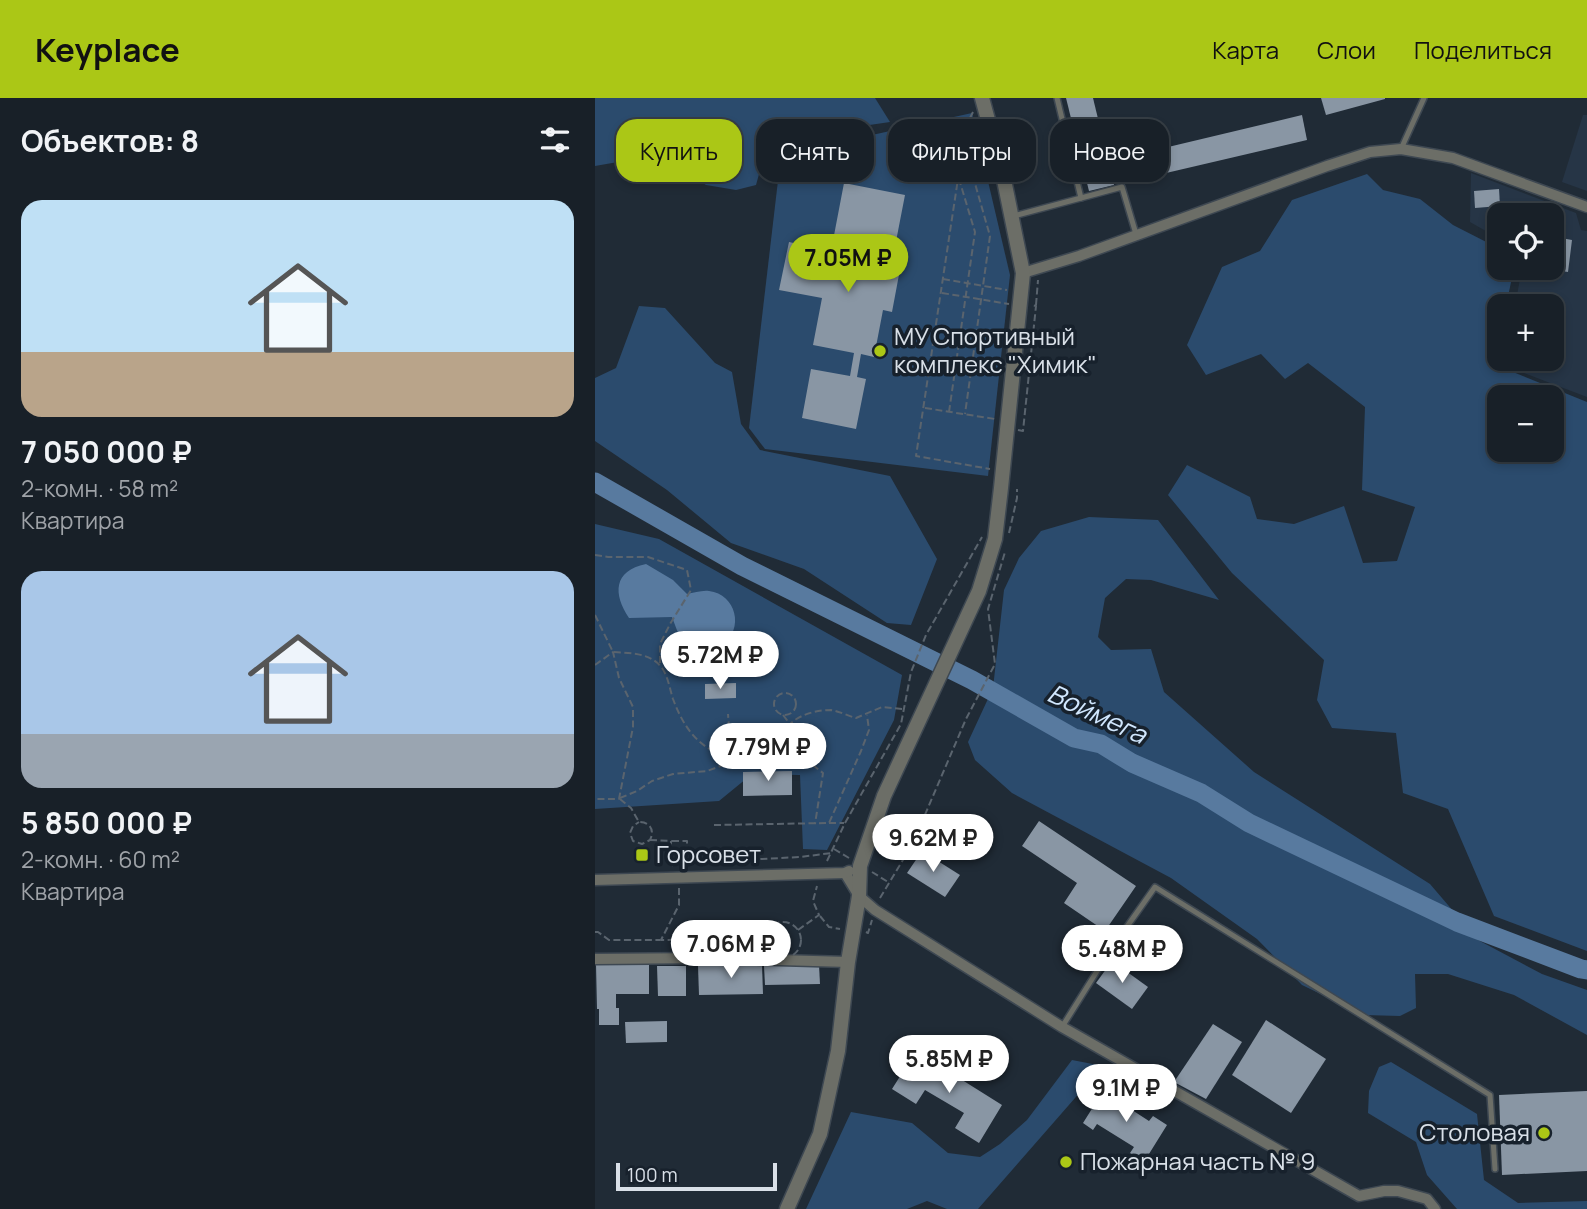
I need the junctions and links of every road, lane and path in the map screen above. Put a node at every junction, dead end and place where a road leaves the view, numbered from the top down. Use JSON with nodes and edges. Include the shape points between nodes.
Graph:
{"nodes":[{"id":1,"x":1057,"y":98,"type":"edge"},
{"id":2,"x":1424,"y":98,"type":"edge"},
{"id":3,"x":979,"y":102,"type":"edge"},
{"id":4,"x":970,"y":119,"type":"edge"},
{"id":5,"x":1401,"y":149,"type":"junction"},
{"id":6,"x":957,"y":182,"type":"edge"},
{"id":7,"x":960,"y":182,"type":"edge"},
{"id":8,"x":974,"y":182,"type":"edge"},
{"id":9,"x":1081,"y":198,"type":"junction"},
{"id":10,"x":1587,"y":207,"type":"edge"},
{"id":11,"x":1011,"y":216,"type":"junction"},
{"id":12,"x":1136,"y":235,"type":"junction"},
{"id":13,"x":1039,"y":267,"type":"junction"},
{"id":14,"x":1023,"y":273,"type":"junction"},
{"id":15,"x":943,"y":279,"type":"junction"},
{"id":16,"x":969,"y":283,"type":"junction"},
{"id":17,"x":982,"y":286,"type":"junction"},
{"id":18,"x":1011,"y":291,"type":"dead end"},
{"id":19,"x":940,"y":293,"type":"junction"},
{"id":20,"x":966,"y":297,"type":"junction"},
{"id":21,"x":980,"y":299,"type":"junction"},
{"id":22,"x":1010,"y":301,"type":"dead end"},
{"id":23,"x":1036,"y":306,"type":"dead end"},
{"id":24,"x":923,"y":408,"type":"junction"},
{"id":25,"x":949,"y":412,"type":"junction"},
{"id":26,"x":965,"y":414,"type":"junction"},
{"id":27,"x":995,"y":427,"type":"dead end"},
{"id":28,"x":991,"y":469,"type":"dead end"},
{"id":29,"x":1017,"y":489,"type":"dead end"},
{"id":30,"x":983,"y":535,"type":"dead end"},
{"id":31,"x":1008,"y":538,"type":"dead end"},
{"id":32,"x":1006,"y":548,"type":"dead end"},
{"id":33,"x":595,"y":555,"type":"edge"},
{"id":34,"x":595,"y":615,"type":"edge"},
{"id":35,"x":613,"y":652,"type":"junction"},
{"id":36,"x":595,"y":665,"type":"edge"},
{"id":37,"x":660,"y":667,"type":"junction"},
{"id":38,"x":904,"y":709,"type":"junction"},
{"id":39,"x":727,"y":714,"type":"dead end"},
{"id":40,"x":866,"y":714,"type":"junction"},
{"id":41,"x":783,"y":715,"type":"junction"},
{"id":42,"x":790,"y":725,"type":"junction"},
{"id":43,"x":761,"y":753,"type":"junction"},
{"id":44,"x":737,"y":760,"type":"junction"},
{"id":45,"x":595,"y":799,"type":"edge"},
{"id":46,"x":619,"y":799,"type":"junction"},
{"id":47,"x":639,"y":822,"type":"junction"},
{"id":48,"x":829,"y":823,"type":"junction"},
{"id":49,"x":845,"y":823,"type":"junction"},
{"id":50,"x":815,"y":824,"type":"junction"},
{"id":51,"x":714,"y":825,"type":"dead end"},
{"id":52,"x":650,"y":840,"type":"junction"},
{"id":53,"x":671,"y":841,"type":"junction"},
{"id":54,"x":832,"y":853,"type":"junction"},
{"id":55,"x":671,"y":862,"type":"junction"},
{"id":56,"x":687,"y":863,"type":"junction"},
{"id":57,"x":860,"y":866,"type":"junction"},
{"id":58,"x":820,"y":873,"type":"junction"},
{"id":59,"x":845,"y":873,"type":"junction"},
{"id":60,"x":678,"y":877,"type":"junction"},
{"id":61,"x":595,"y":880,"type":"edge"},
{"id":62,"x":859,"y":896,"type":"junction"},
{"id":63,"x":875,"y":910,"type":"junction"},
{"id":64,"x":798,"y":930,"type":"junction"},
{"id":65,"x":595,"y":932,"type":"edge"},
{"id":66,"x":765,"y":939,"type":"junction"},
{"id":67,"x":661,"y":940,"type":"junction"},
{"id":68,"x":595,"y":959,"type":"edge"},
{"id":69,"x":848,"y":961,"type":"junction"},
{"id":70,"x":1062,"y":1027,"type":"junction"},
{"id":71,"x":1495,"y":1169,"type":"dead end"},
{"id":72,"x":787,"y":1209,"type":"edge"},
{"id":73,"x":1435,"y":1209,"type":"edge"}],
"edges":[{"from":1,"to":9,"type":"lane"},
{"from":2,"to":5,"type":"lane"},
{"from":3,"to":4,"type":"path"},
{"from":3,"to":11,"type":"street"},
{"from":5,"to":10,"type":"street","via":[[1453,158]]},
{"from":5,"to":12,"type":"street","via":[[1370,152]]},
{"from":6,"to":15,"type":"path"},
{"from":7,"to":16,"type":"path","via":[[975,232]]},
{"from":8,"to":17,"type":"path","via":[[990,236]]},
{"from":9,"to":11,"type":"lane"},
{"from":9,"to":12,"type":"lane","via":[[1122,187]]},
{"from":11,"to":14,"type":"street"},
{"from":12,"to":13,"type":"street"},
{"from":13,"to":14,"type":"street"},
{"from":13,"to":23,"type":"path"},
{"from":14,"to":57,"type":"street","via":[[995,539],[979,592],[884,796]]},
{"from":15,"to":16,"type":"path"},
{"from":15,"to":19,"type":"path"},
{"from":16,"to":17,"type":"path"},
{"from":16,"to":20,"type":"path"},
{"from":17,"to":18,"type":"path"},
{"from":17,"to":21,"type":"path"},
{"from":19,"to":20,"type":"path"},
{"from":19,"to":24,"type":"path"},
{"from":20,"to":21,"type":"path"},
{"from":20,"to":25,"type":"path"},
{"from":21,"to":22,"type":"path"},
{"from":21,"to":26,"type":"path"},
{"from":24,"to":25,"type":"path"},
{"from":24,"to":28,"type":"path","via":[[916,456]]},
{"from":25,"to":26,"type":"path"},
{"from":26,"to":27,"type":"path","via":[[996,419]]},
{"from":29,"to":31,"type":"path"},
{"from":30,"to":38,"type":"path","via":[[926,635],[911,672]]},
{"from":32,"to":63,"type":"path","via":[[988,609],[995,664],[912,845]]},
{"from":33,"to":37,"type":"path","via":[[649,556],[687,570],[691,590],[660,644]]},
{"from":34,"to":35,"type":"path"},
{"from":35,"to":36,"type":"path"},
{"from":35,"to":37,"type":"path","via":[[649,657]]},
{"from":35,"to":46,"type":"path","via":[[633,707]]},
{"from":37,"to":44,"type":"path","via":[[685,726],[702,746]]},
{"from":38,"to":40,"type":"path","via":[[882,707]]},
{"from":38,"to":49,"type":"path","via":[[901,724]]},
{"from":39,"to":44,"type":"path"},
{"from":40,"to":42,"type":"path","via":[[856,718],[833,710],[814,712]]},
{"from":40,"to":48,"type":"path","via":[[869,730],[862,751]]},
{"from":41,"to":41,"type":"path","via":[[795,706],[794,698],[786,694],[777,696],[774,705]]},
{"from":41,"to":42,"type":"path"},
{"from":42,"to":43,"type":"path"},
{"from":43,"to":44,"type":"path"},
{"from":43,"to":50,"type":"path","via":[[809,762],[823,773]]},
{"from":44,"to":46,"type":"path","via":[[706,771],[673,774]]},
{"from":45,"to":46,"type":"path"},
{"from":46,"to":47,"type":"path"},
{"from":47,"to":52,"type":"path","via":[[651,827]]},
{"from":47,"to":52,"type":"path","via":[[631,829],[633,841],[642,844]]},
{"from":48,"to":49,"type":"path"},
{"from":48,"to":50,"type":"path"},
{"from":49,"to":54,"type":"path"},
{"from":50,"to":51,"type":"path"},
{"from":52,"to":53,"type":"path"},
{"from":53,"to":55,"type":"path"},
{"from":53,"to":56,"type":"path","via":[[687,841]]},
{"from":54,"to":56,"type":"path"},
{"from":54,"to":58,"type":"path"},
{"from":55,"to":56,"type":"path"},
{"from":55,"to":60,"type":"path"},
{"from":57,"to":59,"type":"street"},
{"from":57,"to":62,"type":"street"},
{"from":58,"to":59,"type":"street"},
{"from":58,"to":60,"type":"street"},
{"from":58,"to":64,"type":"path","via":[[813,901],[819,915]]},
{"from":59,"to":62,"type":"street"},
{"from":60,"to":61,"type":"street"},
{"from":60,"to":67,"type":"path","via":[[679,905]]},
{"from":62,"to":63,"type":"street"},
{"from":62,"to":69,"type":"street"},
{"from":63,"to":70,"type":"street"},
{"from":64,"to":66,"type":"path","via":[[789,923],[778,923]]},
{"from":64,"to":66,"type":"path","via":[[800,946],[788,957],[772,954]]},
{"from":65,"to":67,"type":"path","via":[[609,940]]},
{"from":66,"to":67,"type":"path"},
{"from":68,"to":69,"type":"street"},
{"from":69,"to":72,"type":"street","via":[[838,1051],[820,1134]]},
{"from":70,"to":71,"type":"lane","via":[[1155,887],[1490,1095]]},
{"from":70,"to":73,"type":"street","via":[[1359,1196],[1398,1191],[1427,1199]]}]}
